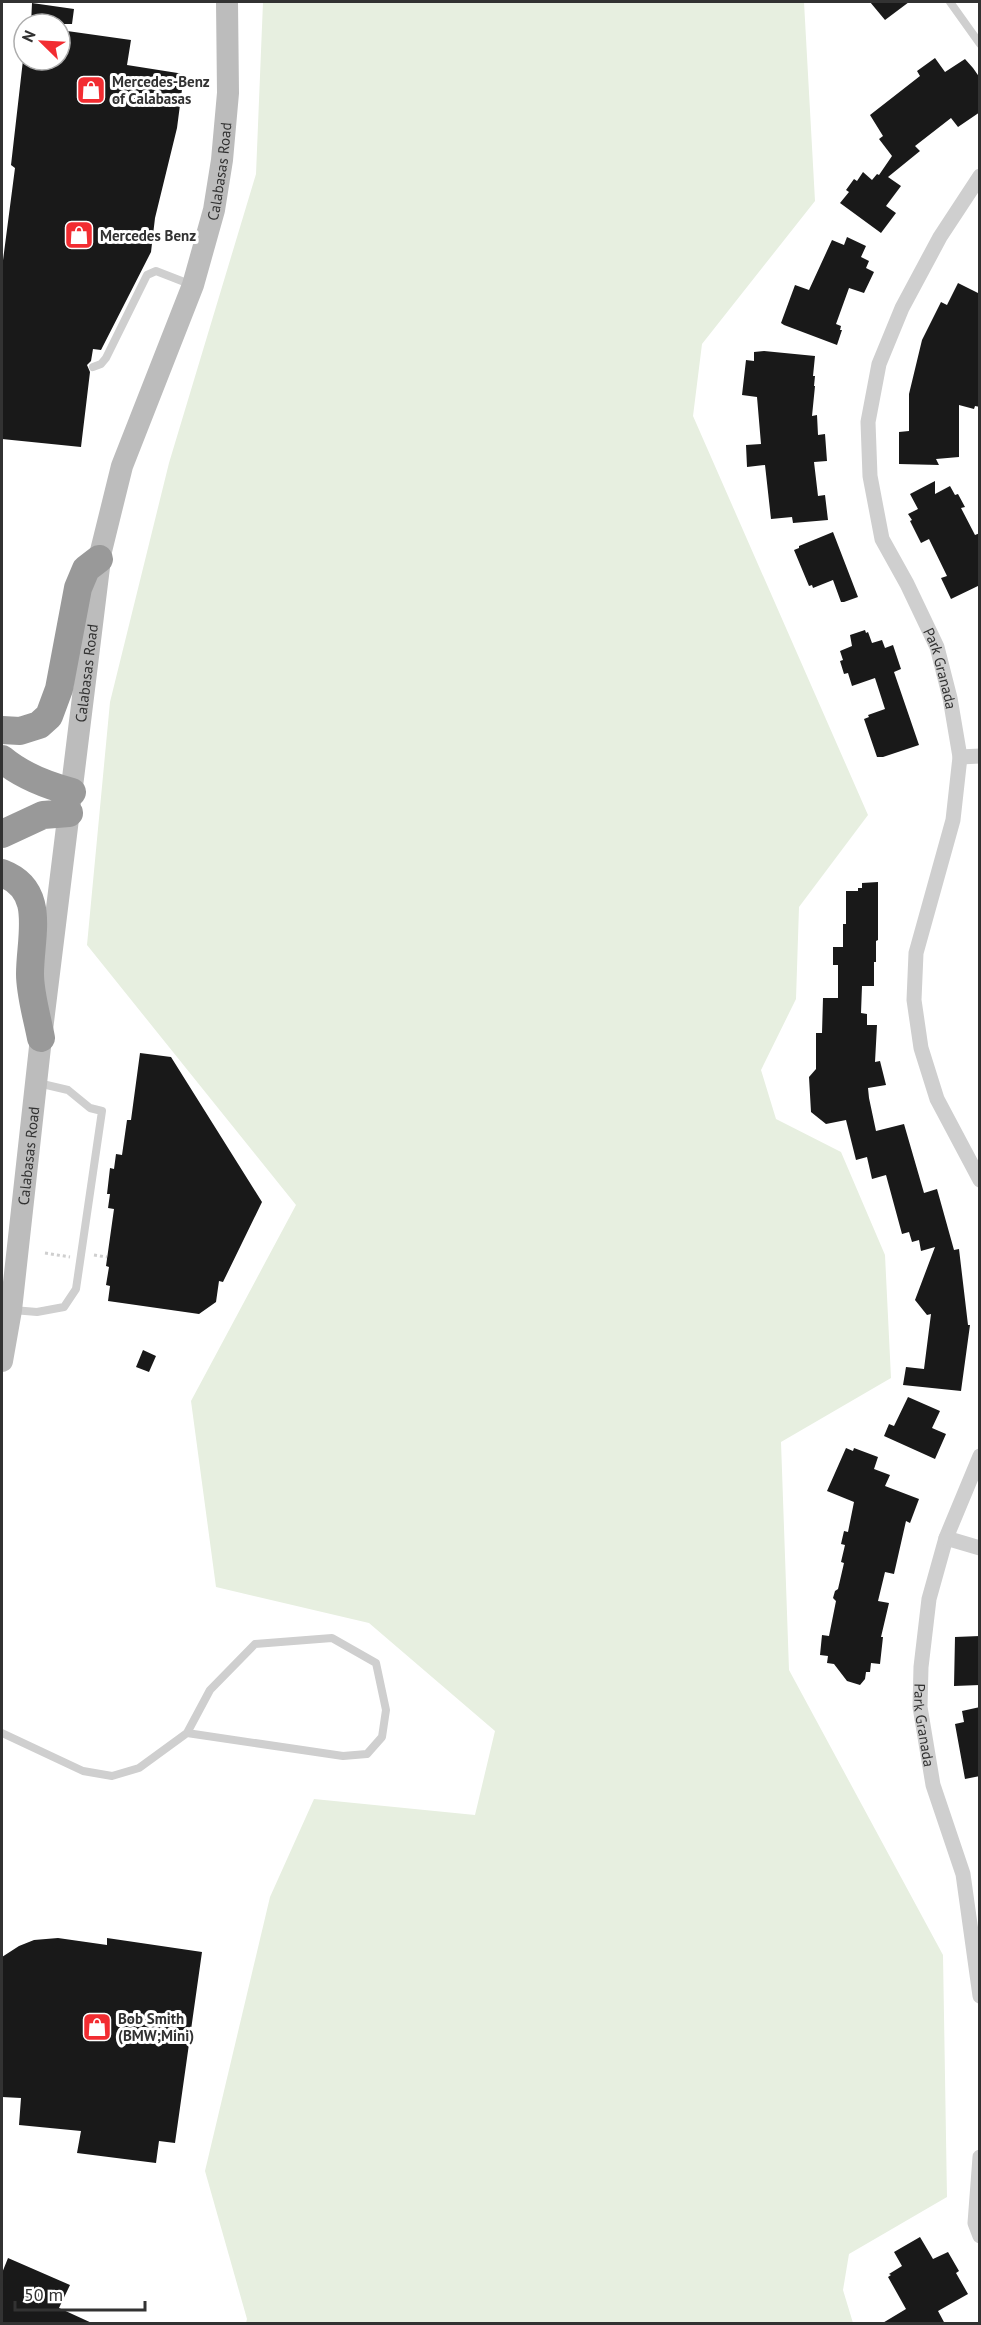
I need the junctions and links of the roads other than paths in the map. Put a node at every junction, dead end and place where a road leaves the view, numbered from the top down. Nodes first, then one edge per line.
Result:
1 (227, 2) edge
2 (950, 2) edge
3 (980, 44) edge
4 (980, 176) edge
5 (193, 285) junction
6 (93, 367) dead end
7 (99, 559) junction
8 (2, 730) edge
9 (980, 756) edge
10 (960, 757) junction
11 (2, 759) edge
12 (71, 803) junction
13 (2, 834) edge
14 (2, 873) edge
15 (41, 1038) junction
16 (36, 1083) junction
17 (980, 1180) edge
18 (11, 1310) junction
19 (2, 1361) edge
20 (980, 1456) edge
21 (946, 1538) junction
22 (980, 1548) edge
23 (2, 1733) edge
24 (187, 1733) junction
25 (980, 1996) edge
26 (980, 2157) edge
27 (980, 2236) edge

1 - 5 main road, Calabasas Road
2 - 3 lane
4 - 10 street, Park Granada
5 - 6 lane
5 - 7 main road, Calabasas Road
7 - 8 highway
7 - 12 main road, Calabasas Road
9 - 10 street
10 - 17 street, Park Granada
11 - 12 highway
12 - 13 highway
12 - 15 main road, Calabasas Road
14 - 15 highway
15 - 16 main road, Calabasas Road
16 - 18 main road, Calabasas Road
16 - 18 lane
18 - 19 main road, Calabasas Road
20 - 21 street, Park Granada
21 - 22 street
21 - 25 street, Park Granada
23 - 24 lane
24 - 24 lane
26 - 27 street

